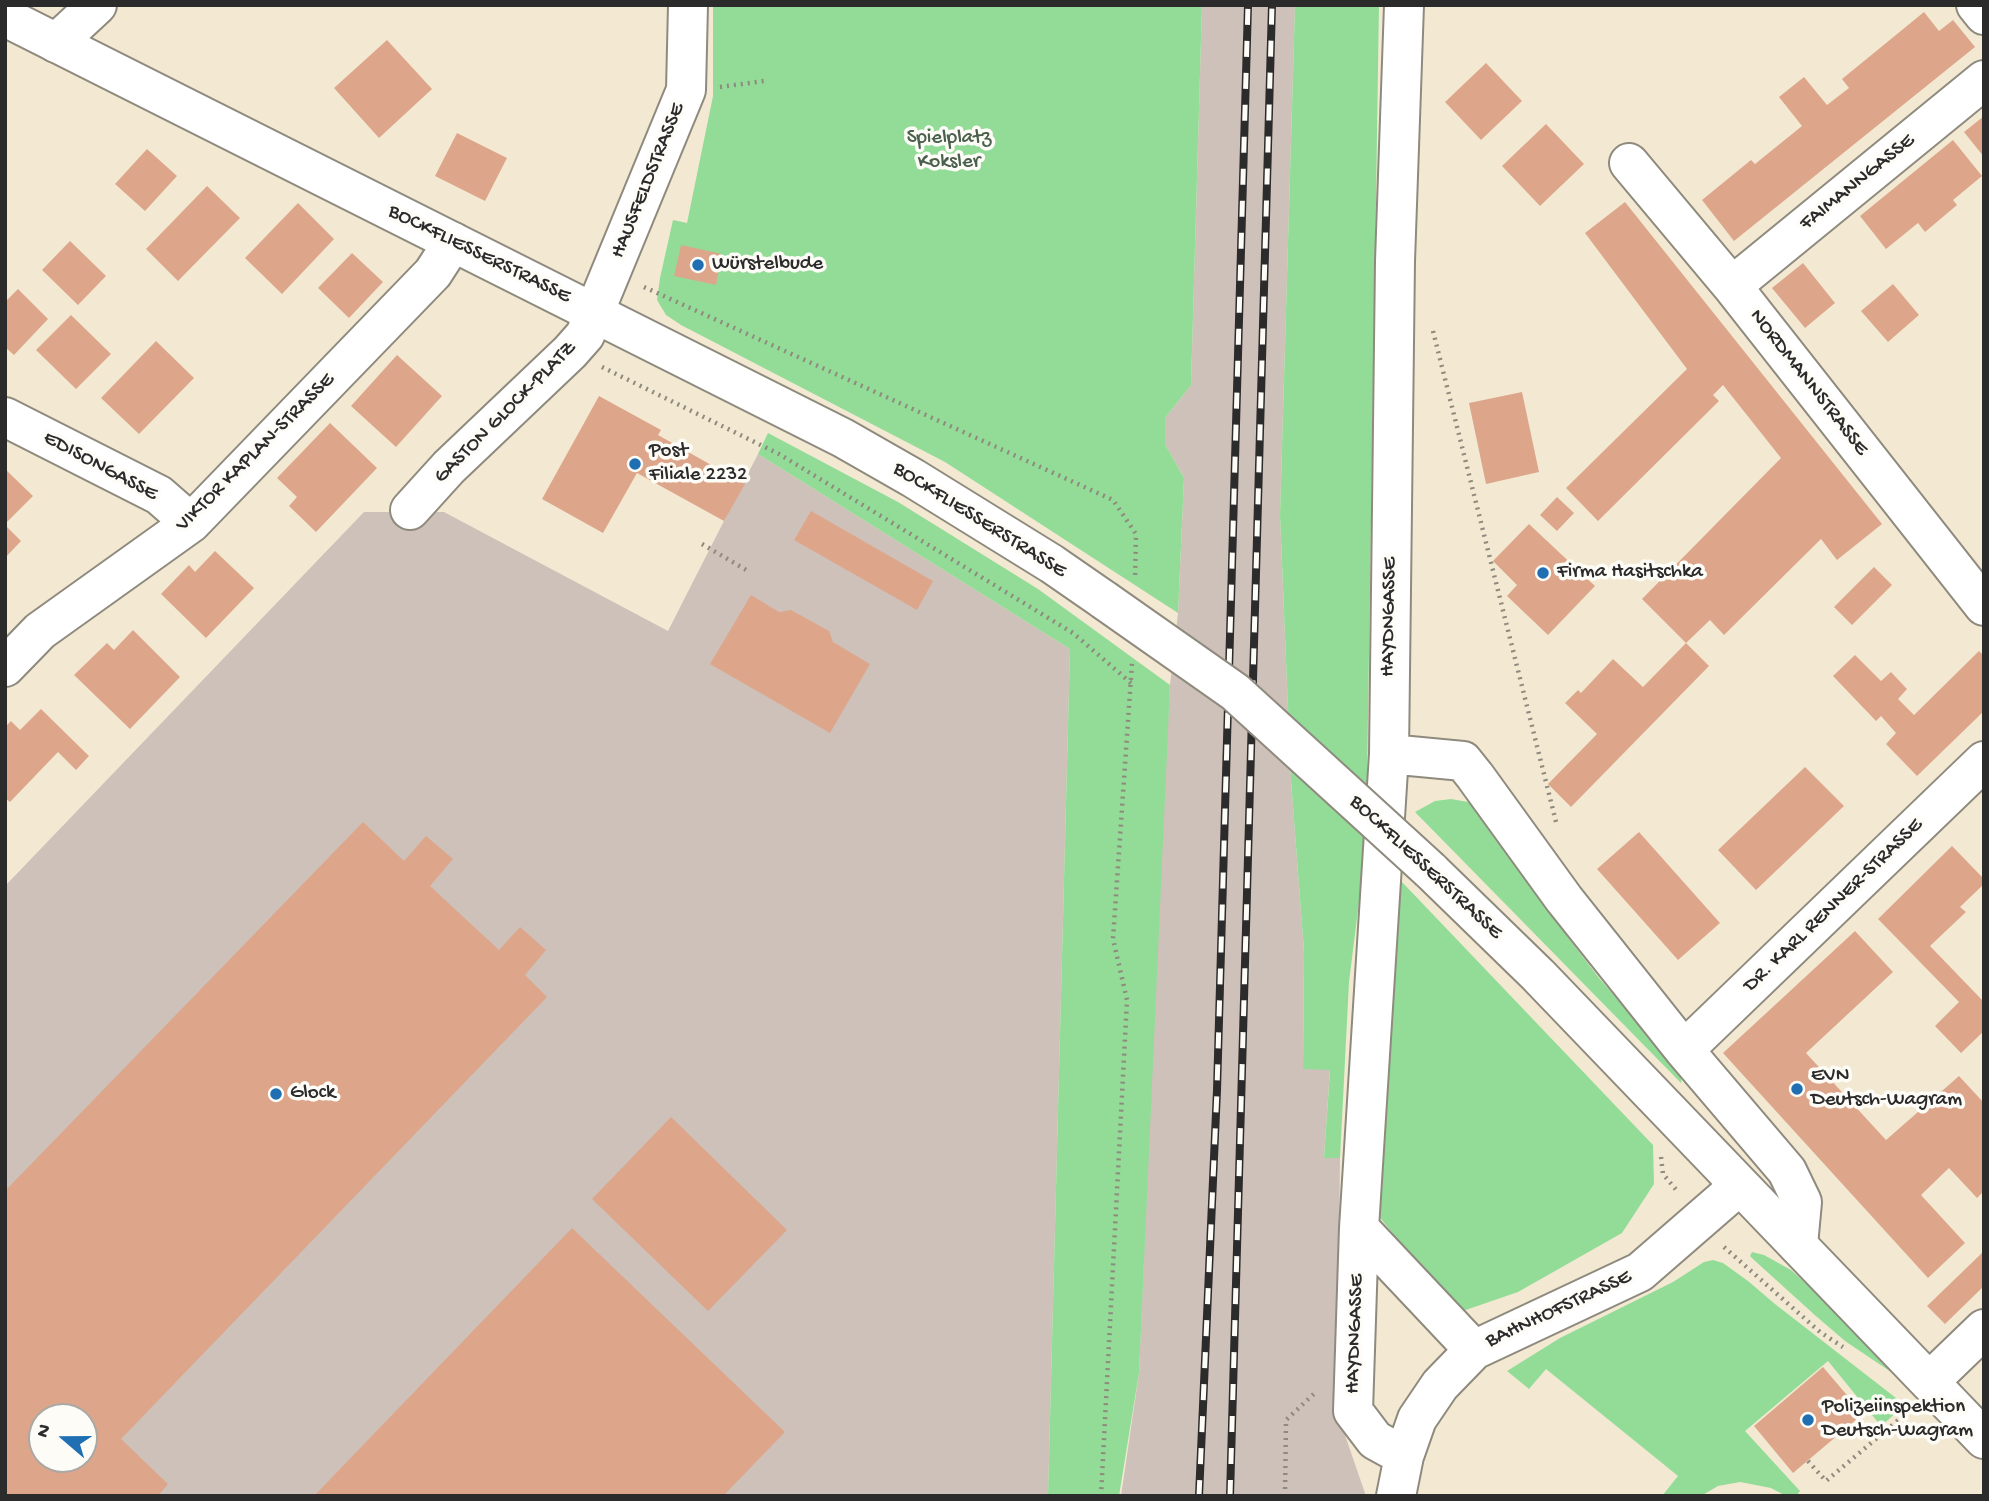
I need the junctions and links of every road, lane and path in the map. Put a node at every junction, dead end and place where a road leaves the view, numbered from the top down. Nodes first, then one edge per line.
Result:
1 (97, 5) edge
2 (688, 5) edge
3 (1404, 5) edge
4 (1976, 5) edge
5 (1984, 15) edge
6 (5, 17) edge
7 (56, 43) junction
8 (1984, 80) edge
9 (764, 81) dead end
10 (733, 85) dead end
11 (1629, 163) dead end
12 (453, 242) junction
13 (611, 272) junction
14 (1731, 286) junction
15 (594, 312) junction
16 (1431, 323) dead end
17 (570, 352) junction
18 (5, 417) edge
19 (410, 510) dead end
20 (191, 523) junction
21 (702, 544) dead end
22 (748, 570) dead end
23 (1119, 594) junction
24 (1984, 606) edge
25 (1132, 656) dead end
26 (5, 667) edge
27 (1131, 684) junction
28 (1389, 754) junction
29 (1984, 761) edge
30 (1557, 829) dead end
31 (1684, 1050) junction
32 (1660, 1149) dead end
33 (1739, 1186) junction
34 (1701, 1220) junction
35 (1359, 1228) junction
36 (1798, 1245) junction
37 (1984, 1329) edge
38 (1843, 1348) dead end
39 (1474, 1350) junction
40 (1933, 1384) junction
41 (1984, 1439) edge
42 (1404, 1456) junction
43 (1808, 1461) dead end
44 (1101, 1496) edge
45 (1396, 1496) edge

1 - 7 street
2 - 13 street, HAUSFELDSTRASSE
3 - 28 street, HAYDNGASSE
4 - 5 street
6 - 7 street, BOCKFLIESSERSTRASSE
7 - 12 street, BOCKFLIESSERSTRASSE
8 - 14 street, FAIMANNGASSE
9 - 10 path
11 - 14 street, NORDMANNSTRASSE
12 - 15 street, BOCKFLIESSERSTRASSE
12 - 20 street, VIKTOR KAPLAN-STRASSE
13 - 15 street, HAUSFELDSTRASSE
13 - 23 path
14 - 24 street, NORDMANNSTRASSE
15 - 17 street, GASTON GLOCK-PLATZ
15 - 23 street, BOCKFLIESSERSTRASSE
16 - 30 path
17 - 19 street, GASTON GLOCK-PLATZ
17 - 27 path
18 - 20 street, EDISONGASSE
20 - 26 street, VIKTOR KAPLAN-STRASSE
21 - 22 path
23 - 33 street, BOCKFLIESSERSTRASSE, bridge
25 - 27 path
27 - 44 path
28 - 31 street
28 - 35 street, HAYDNGASSE
29 - 31 street, DR. KARL RENNER-STRASSE
31 - 36 street
32 - 34 path
33 - 34 street, BAHNHOFSTRASSE
33 - 36 street, BOCKFLIESSERSTRASSE
34 - 38 path
34 - 39 street, BAHNHOFSTRASSE
35 - 39 street, HAYDNGASSE
35 - 42 street, HAYDNGASSE
36 - 40 street, BOCKFLIESSERSTRASSE
37 - 40 street
39 - 42 street, BAHNHOFSTRASSE
40 - 41 street, BOCKFLIESSERSTRASSE
40 - 43 path
42 - 45 street, BAHNHOFSTRASSE

